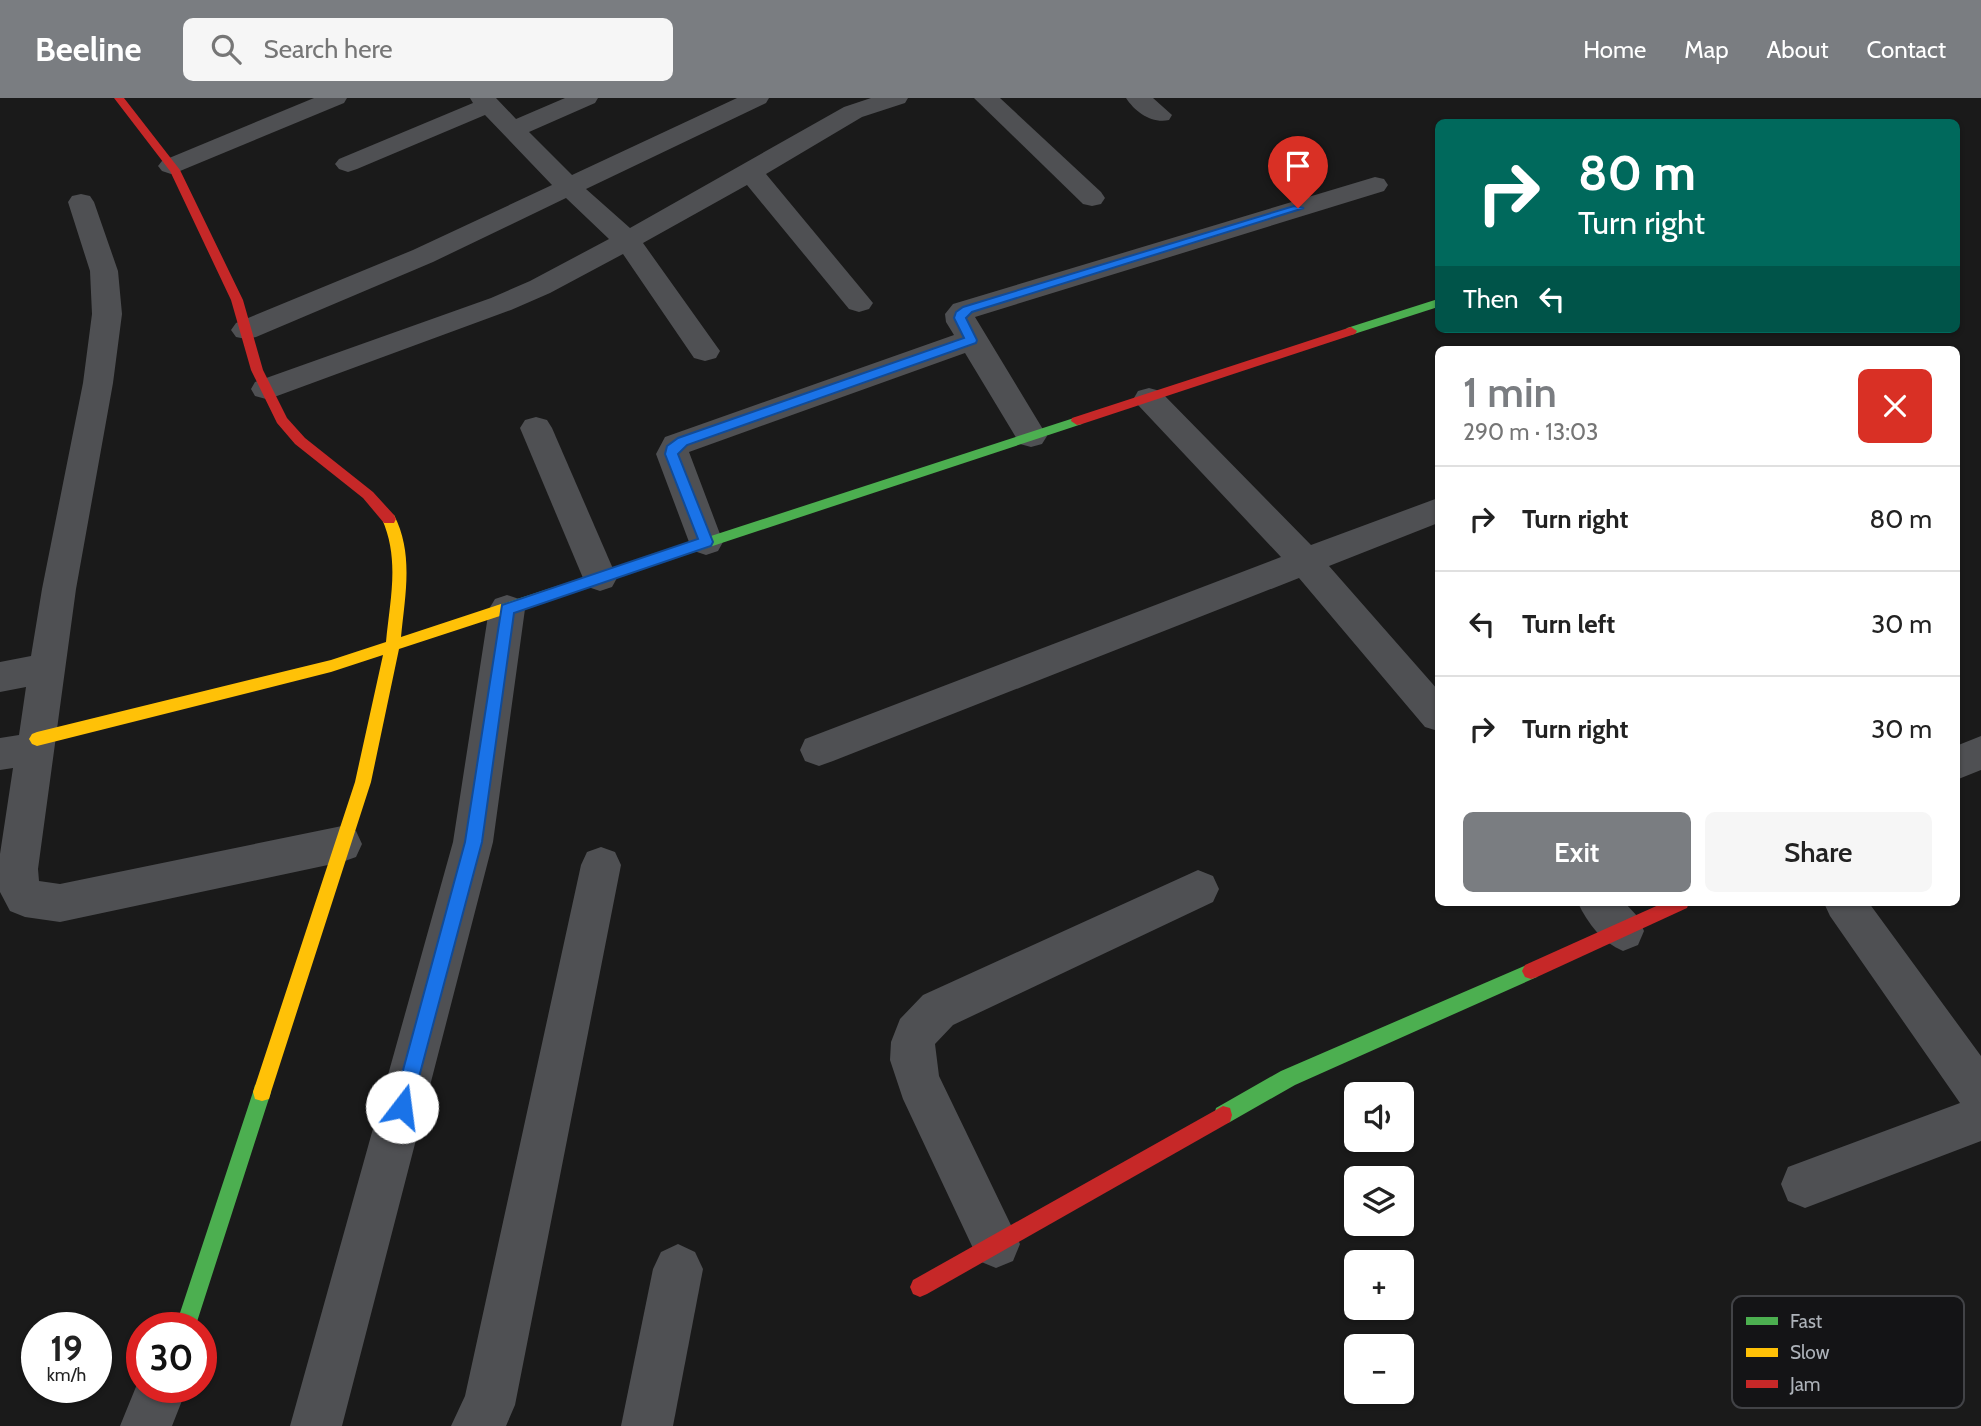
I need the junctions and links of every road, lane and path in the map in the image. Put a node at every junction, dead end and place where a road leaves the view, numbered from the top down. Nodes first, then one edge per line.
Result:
1 (119, 98) edge
2 (335, 98) edge
3 (586, 98) edge
4 (757, 98) edge
5 (896, 98) edge
6 (986, 98) edge
7 (1138, 98) edge
8 (485, 102) edge
9 (1160, 115) dead end
10 (512, 130) junction
11 (348, 164) dead end
12 (172, 166) junction
13 (751, 173) junction
14 (1375, 185) dead end
15 (569, 187) junction
16 (1092, 198) dead end
17 (81, 202) dead end
18 (627, 240) junction
19 (859, 303) dead end
20 (1435, 304) edge
21 (246, 330) junction
22 (971, 340) junction
23 (705, 351) dead end
24 (266, 389) junction
25 (1149, 398) junction
26 (536, 428) dead end
27 (1031, 436) junction
28 (1435, 511) edge
29 (706, 542) junction
30 (1306, 562) junction
31 (600, 578) junction
32 (507, 609) junction
33 (393, 644) junction
34 (47, 668) junction
35 (0, 677) edge
36 (1435, 712) edge
37 (24, 747) edge
38 (819, 750) dead end
39 (1981, 752) edge
40 (1960, 762) edge
41 (342, 844) junction
42 (601, 864) dead end
43 (1198, 889) dead end
44 (1666, 906) edge
45 (1847, 906) edge
46 (1611, 917) edge
47 (1981, 1094) edge
48 (1981, 1118) edge
49 (1805, 1184) dead end
50 (996, 1244) junction
51 (678, 1269) dead end
52 (920, 1287) dead end
53 (189, 1312) edge
54 (155, 1403) edge
55 (146, 1426) edge
56 (316, 1426) edge
57 (477, 1426) edge
58 (647, 1426) edge

1 - 12 street
2 - 12 street
3 - 10 street
4 - 15 street
5 - 13 street
6 - 16 street
7 - 9 street
8 - 10 street
8 - 11 street
10 - 15 street
12 - 21 street
13 - 18 street
13 - 19 street
14 - 22 street
15 - 18 street
15 - 21 street
17 - 34 street
18 - 23 street
18 - 24 street
20 - 25 street
21 - 24 street
22 - 27 street
22 - 29 street
24 - 33 street
25 - 27 street
25 - 30 street
26 - 31 street
27 - 29 street
28 - 30 street
29 - 31 street
30 - 36 street
30 - 38 street
31 - 32 street
32 - 33 street
32 - 56 street
33 - 37 street
33 - 41 street
34 - 35 street
34 - 37 street
37 - 41 street
39 - 40 street
41 - 53 street
42 - 57 street
43 - 50 street
44 - 46 street
45 - 47 street
46 - 50 street
48 - 49 street
50 - 52 street
51 - 58 street
54 - 55 street

